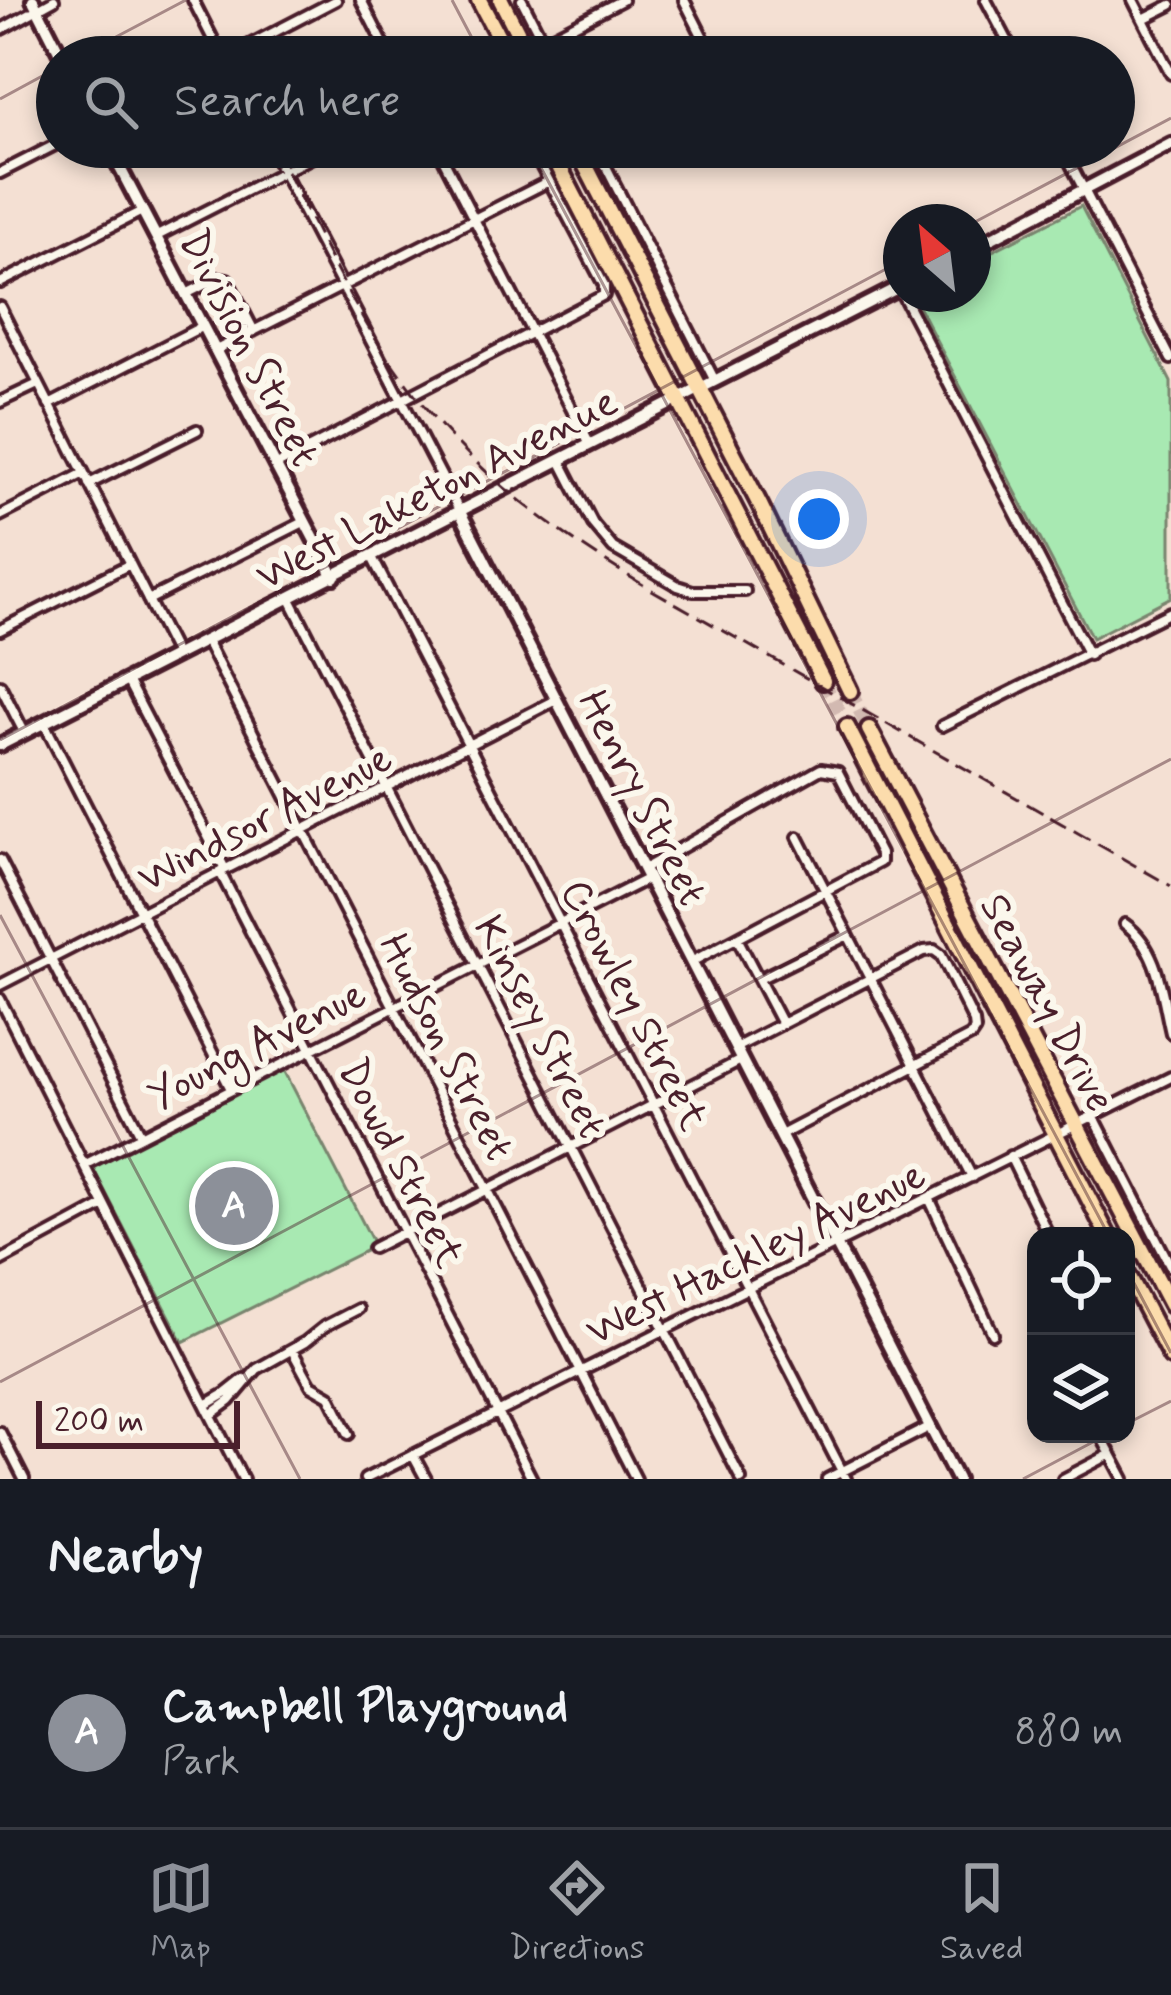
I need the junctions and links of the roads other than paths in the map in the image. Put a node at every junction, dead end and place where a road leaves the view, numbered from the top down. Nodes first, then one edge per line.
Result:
1 (54, 0) edge
2 (193, 0) edge
3 (336, 0) edge
4 (361, 0) edge
5 (476, 0) edge
6 (501, 0) edge
7 (522, 0) edge
8 (622, 0) edge
9 (683, 0) edge
10 (986, 0) edge
11 (1133, 0) edge
12 (35, 4) edge
13 (1171, 4) edge
14 (1143, 19) junction
15 (0, 30) edge
16 (51, 36) edge
17 (213, 36) edge
18 (265, 36) edge
19 (379, 36) edge
20 (495, 36) edge
21 (519, 36) edge
22 (540, 36) edge
23 (553, 36) edge
24 (702, 36) edge
25 (1005, 36) edge
26 (1171, 74) edge
27 (1171, 144) edge
28 (36, 155) edge
29 (1135, 162) edge
30 (121, 168) edge
31 (281, 168) edge
32 (291, 168) edge
33 (448, 168) edge
34 (542, 168) edge
35 (560, 168) edge
36 (587, 168) edge
37 (607, 168) edge
38 (1073, 168) edge
39 (1124, 168) edge
40 (283, 172) junction
41 (0, 173) edge
42 (549, 181) junction
43 (1084, 188) junction
44 (143, 210) junction
45 (474, 220) junction
46 (159, 235) junction
47 (991, 238) edge
48 (602, 252) junction
49 (0, 283) edge
50 (343, 286) junction
51 (186, 294) junction
52 (883, 299) edge
53 (0, 307) edge
54 (912, 312) edge
55 (203, 326) junction
56 (254, 331) junction
57 (533, 333) junction
58 (216, 350) junction
59 (1171, 358) edge
60 (692, 375) junction
61 (715, 382) junction
62 (38, 383) junction
63 (699, 391) junction
64 (402, 400) junction
65 (677, 400) junction
66 (0, 403) edge
67 (49, 405) junction
68 (686, 416) junction
69 (197, 430) dead end
70 (590, 445) junction
71 (560, 460) junction
72 (274, 466) junction
73 (84, 473) junction
74 (92, 482) junction
75 (760, 507) junction
76 (460, 512) junction
77 (0, 516) edge
78 (304, 522) junction
79 (372, 556) junction
80 (130, 564) junction
81 (334, 577) junction
82 (745, 591) dead end
83 (290, 599) junction
84 (148, 600) junction
85 (1171, 612) edge
86 (0, 630) edge
87 (206, 640) junction
88 (1089, 655) junction
89 (176, 656) junction
90 (128, 680) junction
91 (823, 681) tunnel mouth
92 (0, 685) edge
93 (850, 691) tunnel mouth
94 (556, 700) junction
95 (44, 723) junction
96 (847, 727) tunnel mouth
97 (942, 727) dead end
98 (869, 728) tunnel mouth
99 (24, 732) junction
100 (469, 744) junction
101 (0, 745) edge
102 (386, 787) junction
103 (303, 829) junction
104 (797, 837) dead end
105 (0, 860) edge
106 (223, 870) junction
107 (646, 874) junction
108 (826, 892) junction
109 (141, 913) junction
110 (561, 922) junction
111 (1125, 924) dead end
112 (848, 935) junction
113 (737, 938) junction
114 (51, 959) junction
115 (692, 962) junction
116 (477, 964) junction
117 (870, 978) junction
118 (759, 980) junction
119 (0, 985) edge
120 (0, 999) edge
121 (989, 1005) junction
122 (394, 1006) junction
123 (782, 1024) junction
124 (1171, 1034) edge
125 (312, 1048) junction
126 (735, 1048) junction
127 (741, 1060) junction
128 (915, 1066) junction
129 (1171, 1077) edge
130 (231, 1089) junction
131 (654, 1105) junction
132 (1093, 1115) junction
133 (1072, 1117) junction
134 (1054, 1134) junction
135 (141, 1135) junction
136 (779, 1135) junction
137 (570, 1148) junction
138 (1010, 1156) junction
139 (84, 1166) junction
140 (973, 1178) junction
141 (487, 1189) junction
142 (929, 1198) junction
143 (104, 1205) junction
144 (1045, 1227) edge
145 (1107, 1227) edge
146 (1123, 1227) edge
147 (405, 1231) junction
148 (835, 1244) junction
149 (373, 1247) dead end
150 (1135, 1251) edge
151 (0, 1261) edge
152 (1171, 1267) edge
153 (1135, 1287) edge
154 (748, 1288) junction
155 (1171, 1305) edge
156 (358, 1310) dead end
157 (663, 1329) junction
158 (993, 1334) dead end
159 (292, 1350) junction
160 (1171, 1357) edge
161 (581, 1371) junction
162 (250, 1375) junction
163 (206, 1405) junction
164 (498, 1413) junction
165 (211, 1415) junction
166 (929, 1427) junction
167 (0, 1432) edge
168 (349, 1434) dead end
169 (1105, 1443) edge
170 (1111, 1454) junction
171 (413, 1455) junction
172 (844, 1475) edge
173 (24, 1479) edge
174 (243, 1479) edge
175 (365, 1479) edge
176 (426, 1479) edge
177 (532, 1479) edge
178 (636, 1479) edge
179 (741, 1479) edge
180 (827, 1479) edge
181 (957, 1479) edge
182 (1063, 1479) edge
183 (1124, 1479) edge

1 - 12 street
2 - 17 street
3 - 18 street
4 - 19 street
5 - 20 highway
6 - 21 highway
7 - 22 street
8 - 23 street
9 - 24 street
10 - 25 street
11 - 14 street
12 - 15 street
12 - 16 main road
13 - 14 street
14 - 26 street
27 - 29 main road
28 - 41 street
30 - 44 main road, Division Street
31 - 40 street, Henry Street
32 - 40 street
33 - 45 street
34 - 42 street
35 - 48 highway
36 - 60 highway
37 - 61 street
38 - 43 street
39 - 43 main road
40 - 46 street
40 - 50 street, Henry Street
42 - 45 street
42 - 57 street
43 - 47 main road
43 - 59 street
44 - 46 main road, Division Street
44 - 49 street
45 - 50 street
45 - 57 street
46 - 51 main road, Division Street
48 - 60 highway
48 - 65 highway
50 - 56 street
50 - 64 street, Henry Street
51 - 55 main road, Division Street
51 - 56 street
52 - 61 main road, West Laketon Avenue
53 - 62 street
54 - 88 street
55 - 58 main road, Division Street
55 - 67 street
56 - 58 street
57 - 64 street
57 - 70 street
58 - 72 main road, Division Street
60 - 63 highway
61 - 63 main road, West Laketon Avenue
62 - 66 street
62 - 67 street
63 - 65 main road, West Laketon Avenue
63 - 75 highway
64 - 72 street
64 - 76 street, Henry Street
65 - 68 highway
65 - 70 main road, West Laketon Avenue
67 - 73 street
68 - 75 highway
68 - 91 highway
69 - 74 street
70 - 71 main road, West Laketon Avenue
71 - 76 main road, West Laketon Avenue
71 - 82 street
72 - 78 main road, Division Street
73 - 74 street
73 - 77 street
74 - 80 street
75 - 93 highway
76 - 79 main road, West Laketon Avenue
76 - 94 main road, Henry Street
78 - 81 main road, Division Street
78 - 84 street
79 - 81 main road, West Laketon Avenue
79 - 100 street, Crowley Street
80 - 84 street
80 - 86 street
81 - 83 main road, West Laketon Avenue
83 - 87 main road, West Laketon Avenue
83 - 102 street, Kinsey Street
84 - 89 street
85 - 88 street
87 - 89 main road, West Laketon Avenue
87 - 103 street, Hudson Street
88 - 97 street
89 - 90 main road, West Laketon Avenue
90 - 95 main road, West Laketon Avenue
90 - 106 street, Dowd Street
92 - 99 street
94 - 100 street, Windsor Avenue
94 - 107 main road, Henry Street
95 - 99 main road, West Laketon Avenue
95 - 109 street
96 - 121 highway, Seaway Drive
98 - 133 highway, Seaway Drive
99 - 101 main road, West Laketon Avenue
100 - 102 street, Windsor Avenue
100 - 110 street, Crowley Street
102 - 103 street, Windsor Avenue
102 - 116 street, Kinsey Street
103 - 106 street, Windsor Avenue
103 - 122 street, Hudson Street
104 - 108 street
105 - 114 street
106 - 109 street, Windsor Avenue
106 - 125 street, Dowd Street
107 - 108 street, Young Avenue
107 - 110 street, Young Avenue
107 - 115 main road, Henry Street
108 - 112 street
108 - 113 street
109 - 114 street, Windsor Avenue
109 - 130 street
110 - 116 street, Young Avenue
110 - 131 street, Crowley Street
111 - 124 street
112 - 117 street
112 - 118 street
113 - 115 street
113 - 118 street
114 - 119 street, Windsor Avenue
114 - 135 street
115 - 126 main road, Henry Street
116 - 122 street, Young Avenue
116 - 137 street, Kinsey Street
117 - 123 street
117 - 128 street
117 - 128 street
118 - 123 street
120 - 139 street
121 - 133 highway
121 - 134 highway, Seaway Drive
122 - 125 street, Young Avenue
122 - 141 street, Hudson Street
123 - 126 street
125 - 130 street, Young Avenue
125 - 147 street, Dowd Street
126 - 127 main road, Henry Street
127 - 131 street
127 - 136 main road, Henry Street
128 - 136 street
128 - 140 street
129 - 132 street, West Hackley Avenue
130 - 135 street, Young Avenue
131 - 137 street
131 - 154 street, Crowley Street
132 - 133 street, West Hackley Avenue
132 - 152 street
133 - 134 street, West Hackley Avenue
133 - 146 highway, Seaway Drive
134 - 138 street, West Hackley Avenue
134 - 145 highway, Seaway Drive
135 - 139 street, Young Avenue
136 - 148 main road, Henry Street
137 - 141 street
137 - 157 street, Kinsey Street
138 - 140 street, West Hackley Avenue
138 - 144 street
139 - 143 street
140 - 142 street, West Hackley Avenue
141 - 147 street
141 - 161 street, Hudson Street
142 - 148 street, West Hackley Avenue
142 - 158 street
143 - 151 street
143 - 163 street
147 - 149 street
147 - 164 street, Dowd Street
148 - 154 street, West Hackley Avenue
148 - 166 main road, Henry Street
150 - 155 highway, Seaway Drive
153 - 160 highway
154 - 157 street, West Hackley Avenue
154 - 172 street, Crowley Street
156 - 159 street
157 - 161 street, West Hackley Avenue
157 - 179 street, Kinsey Street
159 - 162 street
159 - 168 street
161 - 164 street, West Hackley Avenue
161 - 178 street, Hudson Street
162 - 163 street
162 - 165 street
163 - 165 street
164 - 171 street, West Hackley Avenue
164 - 177 street, Dowd Street
165 - 174 street
166 - 172 street
166 - 181 main road, Henry Street
167 - 173 street
169 - 170 street
170 - 182 street
170 - 183 street
171 - 175 street, West Hackley Avenue
171 - 176 street
172 - 180 street

